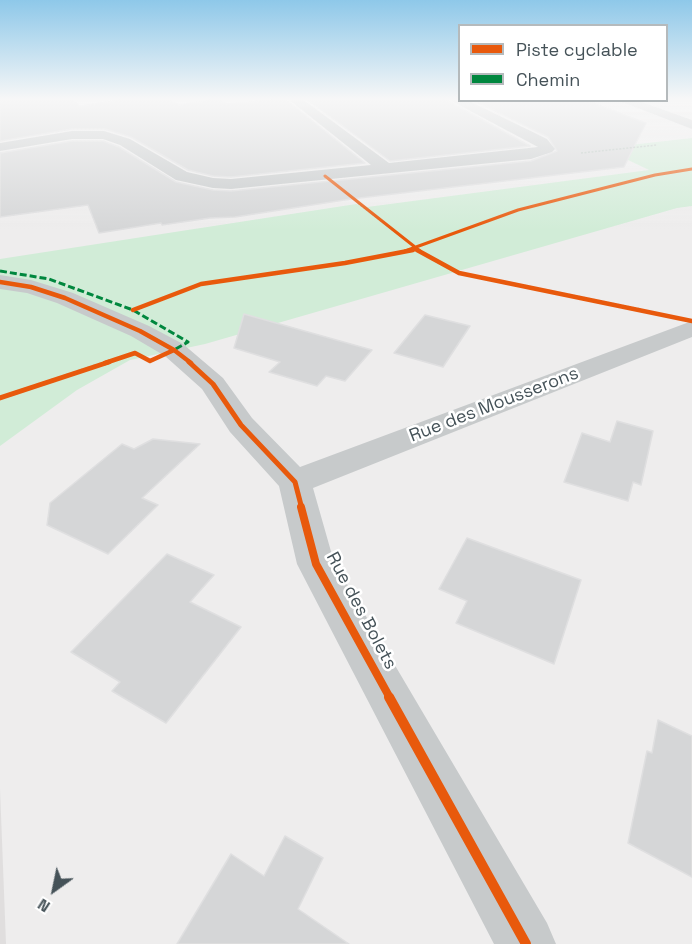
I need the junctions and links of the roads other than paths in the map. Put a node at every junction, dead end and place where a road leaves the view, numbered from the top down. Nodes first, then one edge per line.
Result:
1 (28, 142) edge
2 (124, 142) edge
3 (351, 142) edge
4 (543, 142) edge
5 (0, 147) edge
6 (385, 168) junction
7 (0, 282) edge
8 (692, 328) edge
9 (295, 482) junction
10 (526, 944) edge

1 - 5 street
2 - 6 street
3 - 6 street
4 - 6 street
7 - 9 street, Rue des Bolets
8 - 9 street, Rue des Mousserons
9 - 10 street, Rue des Bolets

